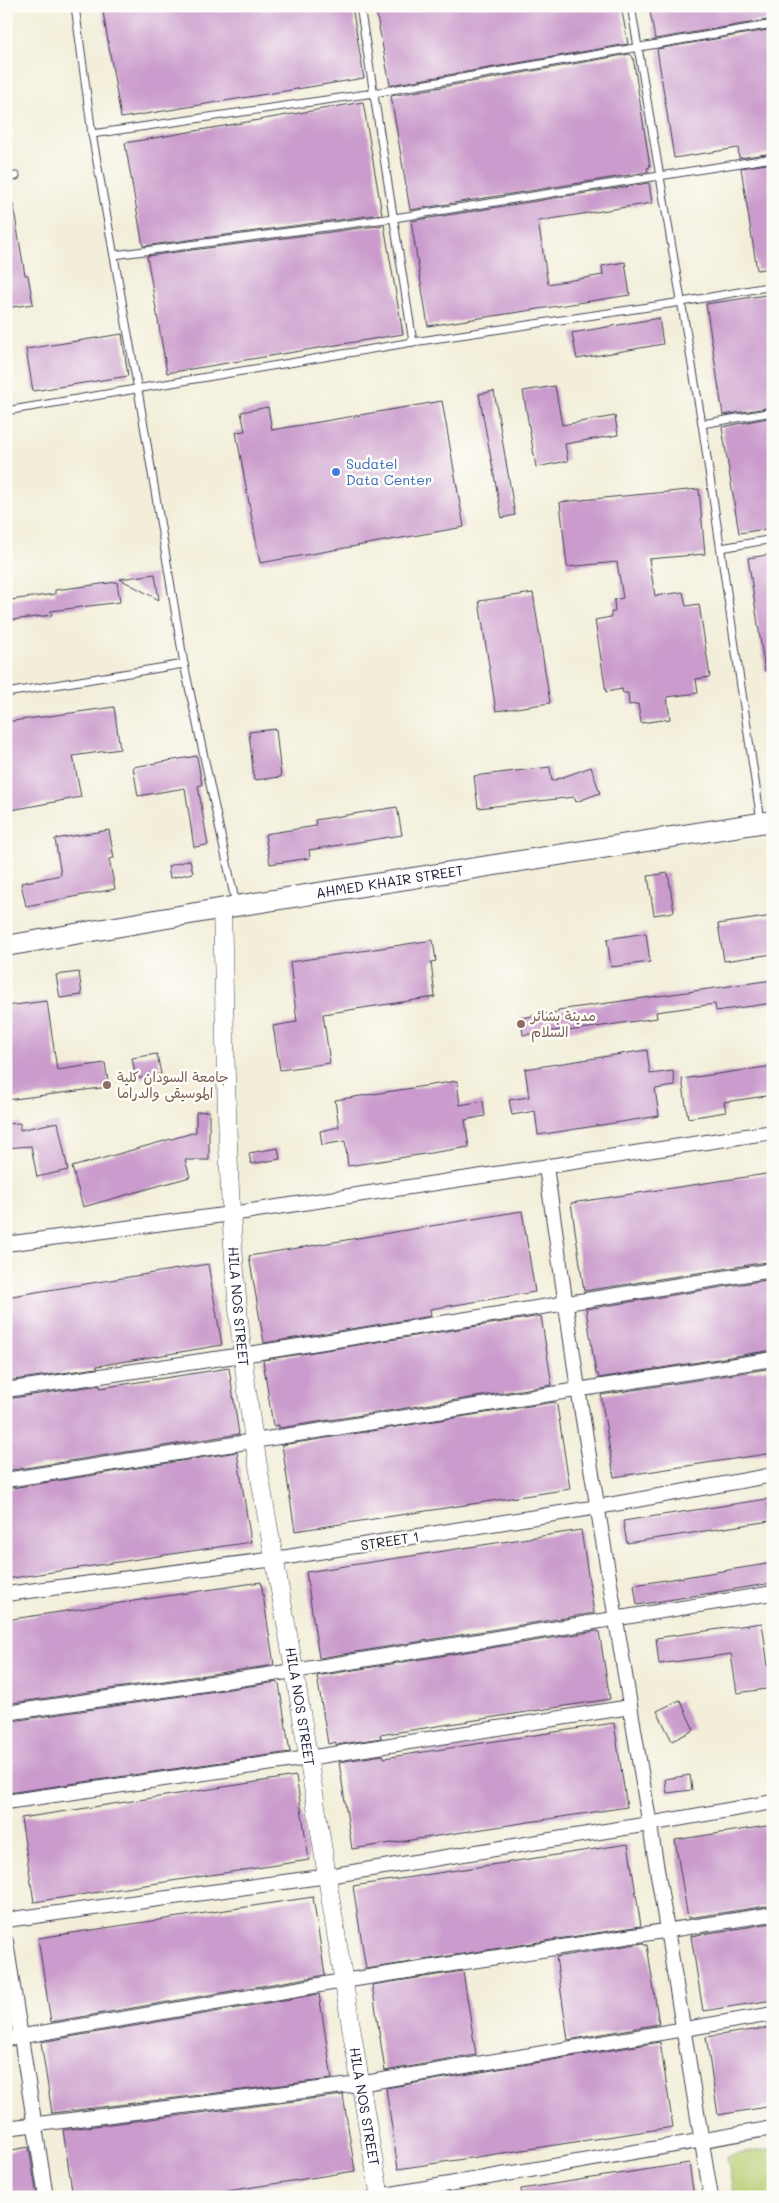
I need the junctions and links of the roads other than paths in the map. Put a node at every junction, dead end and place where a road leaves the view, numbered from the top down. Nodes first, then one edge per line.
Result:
1 (75, 6) edge
2 (360, 6) edge
3 (632, 6) edge
4 (773, 24) edge
5 (638, 48) junction
6 (374, 93) junction
7 (92, 134) junction
8 (773, 158) edge
9 (16, 176) dead end
10 (661, 177) junction
11 (6, 178) edge
12 (394, 218) junction
13 (114, 255) junction
14 (773, 286) edge
15 (682, 302) junction
16 (413, 342) junction
17 (138, 390) junction
18 (6, 411) edge
19 (773, 412) edge
20 (702, 424) junction
21 (773, 539) edge
22 (721, 548) junction
23 (184, 664) junction
24 (6, 693) edge
25 (767, 822) edge
26 (229, 907) junction
27 (6, 946) edge
28 (773, 1132) edge
29 (546, 1167) junction
30 (231, 1214) junction
31 (6, 1244) edge
32 (773, 1270) edge
33 (564, 1303) junction
34 (242, 1355) junction
35 (773, 1359) edge
36 (578, 1389) junction
37 (6, 1390) edge
38 (253, 1442) junction
39 (773, 1474) edge
40 (6, 1480) edge
41 (598, 1507) junction
42 (274, 1559) junction
43 (773, 1593) edge
44 (6, 1594) edge
45 (615, 1620) junction
46 (294, 1671) junction
47 (630, 1707) junction
48 (6, 1713) edge
49 (308, 1758) junction
50 (6, 1802) edge
51 (773, 1802) edge
52 (649, 1824) junction
53 (328, 1876) junction
54 (773, 1914) edge
55 (6, 1920) edge
56 (667, 1931) junction
57 (6, 1942) edge
58 (343, 1982) junction
59 (773, 2014) edge
60 (683, 2029) junction
61 (21, 2037) junction
62 (6, 2039) edge
63 (359, 2084) junction
64 (34, 2123) junction
65 (6, 2128) edge
66 (773, 2128) edge
67 (701, 2139) junction
68 (378, 2196) edge
69 (46, 2197) edge
70 (711, 2197) edge

1 - 7 lane
2 - 6 lane
3 - 5 lane
4 - 5 lane
5 - 6 lane
5 - 10 lane
6 - 7 lane
6 - 12 lane
7 - 13 lane
8 - 10 lane
9 - 11 lane
10 - 12 lane
10 - 15 lane
12 - 13 lane
12 - 16 lane
13 - 17 lane
14 - 15 lane
15 - 16 lane
15 - 20 lane
16 - 17 lane
17 - 18 lane
17 - 23 lane
19 - 20 lane
20 - 22 lane
21 - 22 lane
22 - 25 lane
23 - 24 lane
23 - 26 lane
25 - 26 main road, AHMED KHAIR STREET
26 - 27 main road, AHMED KHAIR STREET
26 - 30 street, HILA NOS STREET
28 - 29 street
29 - 30 street
29 - 33 street
30 - 31 street
30 - 34 street, HILA NOS STREET
32 - 33 street
33 - 34 street
33 - 36 street
34 - 37 street
34 - 38 street, HILA NOS STREET
35 - 36 street
36 - 38 street
36 - 41 street
38 - 40 street
38 - 42 street, HILA NOS STREET
39 - 41 street, STREET 1
41 - 42 street, STREET 1
41 - 45 street
42 - 44 street, STREET 1
42 - 46 street, HILA NOS STREET
43 - 45 street
45 - 46 street
45 - 47 street
46 - 48 street
46 - 49 street, HILA NOS STREET
47 - 49 street
47 - 52 street
49 - 50 street
49 - 53 street, HILA NOS STREET
51 - 52 street
52 - 53 street
52 - 56 street
53 - 55 street
53 - 58 street, HILA NOS STREET
54 - 56 street
56 - 58 street
56 - 60 street
57 - 61 street
58 - 61 street
58 - 63 street, HILA NOS STREET
59 - 60 street
60 - 63 street
60 - 67 street
61 - 62 street
61 - 64 street
63 - 64 street
63 - 68 street, HILA NOS STREET
64 - 65 street
64 - 69 street
66 - 67 street
67 - 68 street
67 - 70 street

